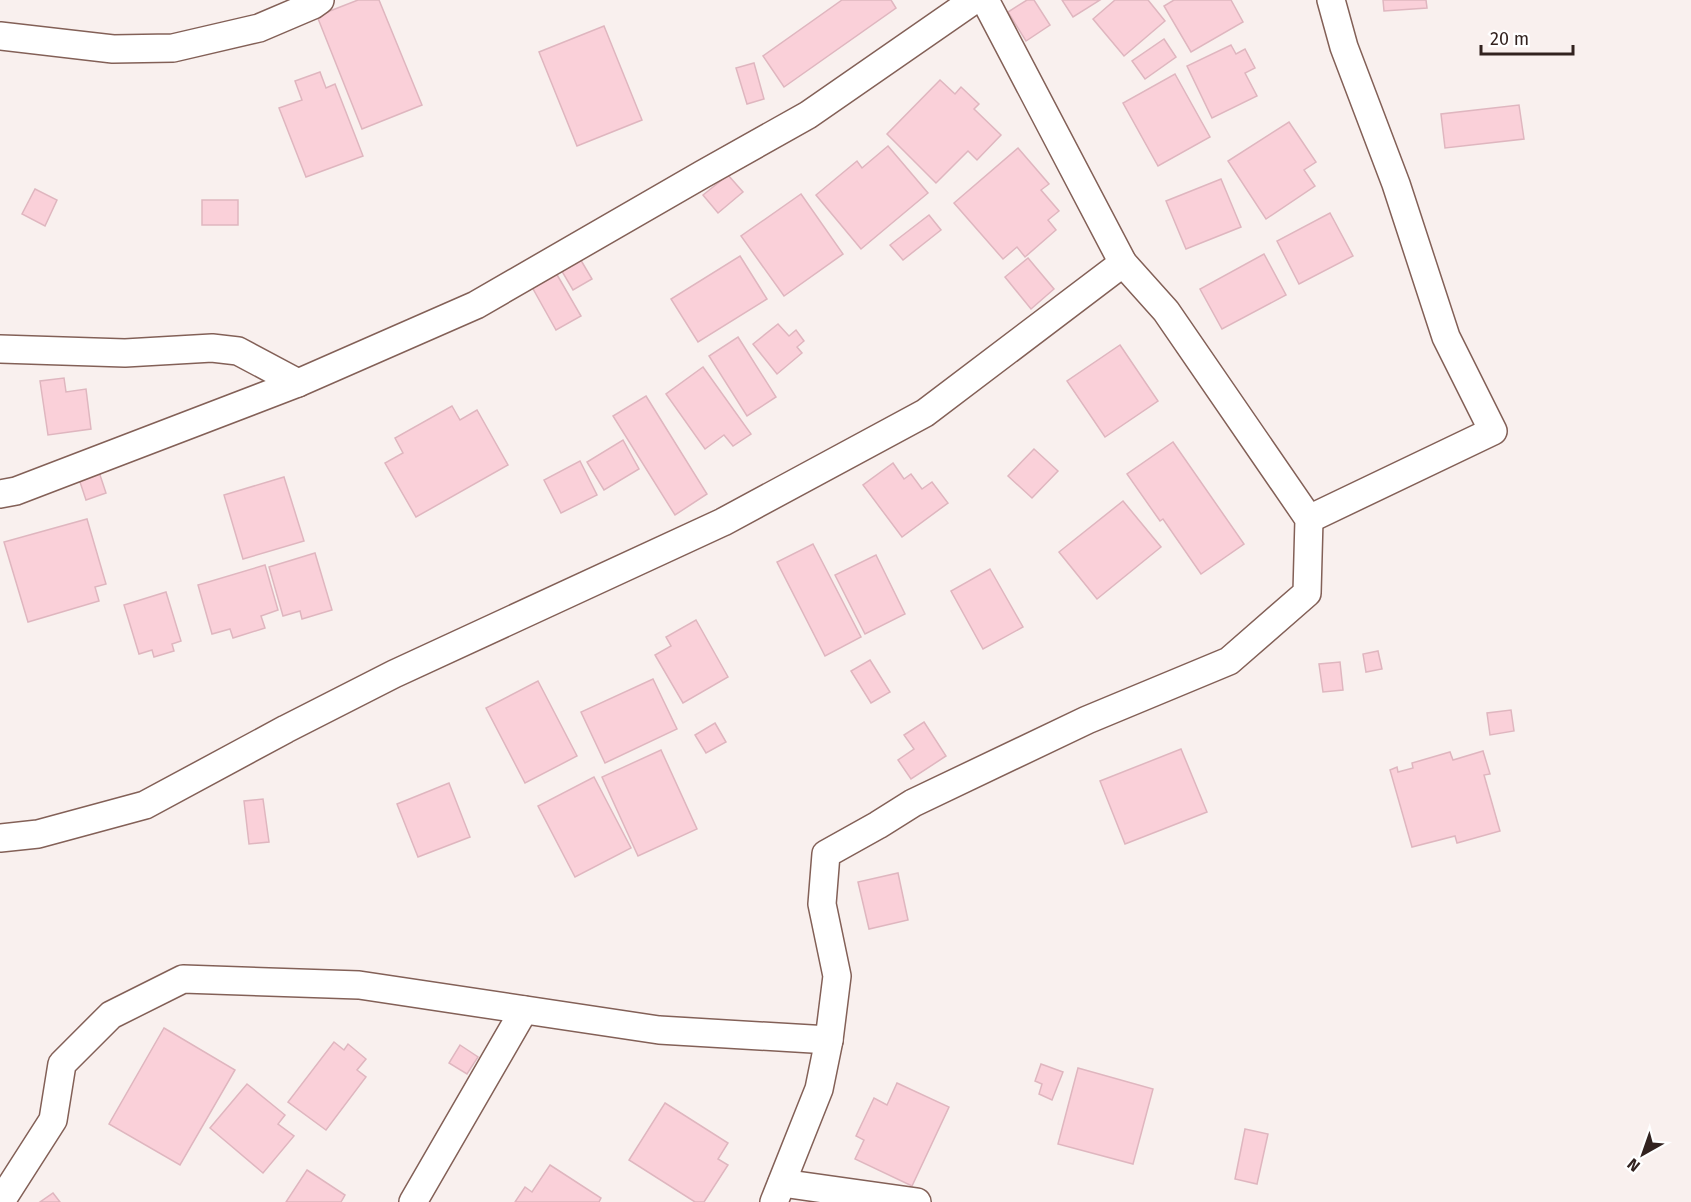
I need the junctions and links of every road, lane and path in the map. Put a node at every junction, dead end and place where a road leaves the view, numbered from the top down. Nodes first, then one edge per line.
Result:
1 (320, 0) edge
2 (974, 0) edge
3 (985, 0) edge
4 (1330, 0) edge
5 (0, 36) edge
6 (1123, 263) junction
7 (0, 349) edge
8 (298, 383) junction
9 (0, 494) edge
10 (1309, 519) junction
11 (0, 838) edge
12 (524, 1010) junction
13 (829, 1040) junction
14 (778, 1193) edge
15 (5, 1195) dead end
16 (413, 1202) edge
17 (917, 1202) edge

1 - 5 street
2 - 8 street
3 - 6 street
4 - 10 street
6 - 10 street
6 - 11 street
7 - 8 street
8 - 9 street
10 - 13 street
12 - 13 street
12 - 15 street
12 - 16 street
13 - 14 street
14 - 17 street

